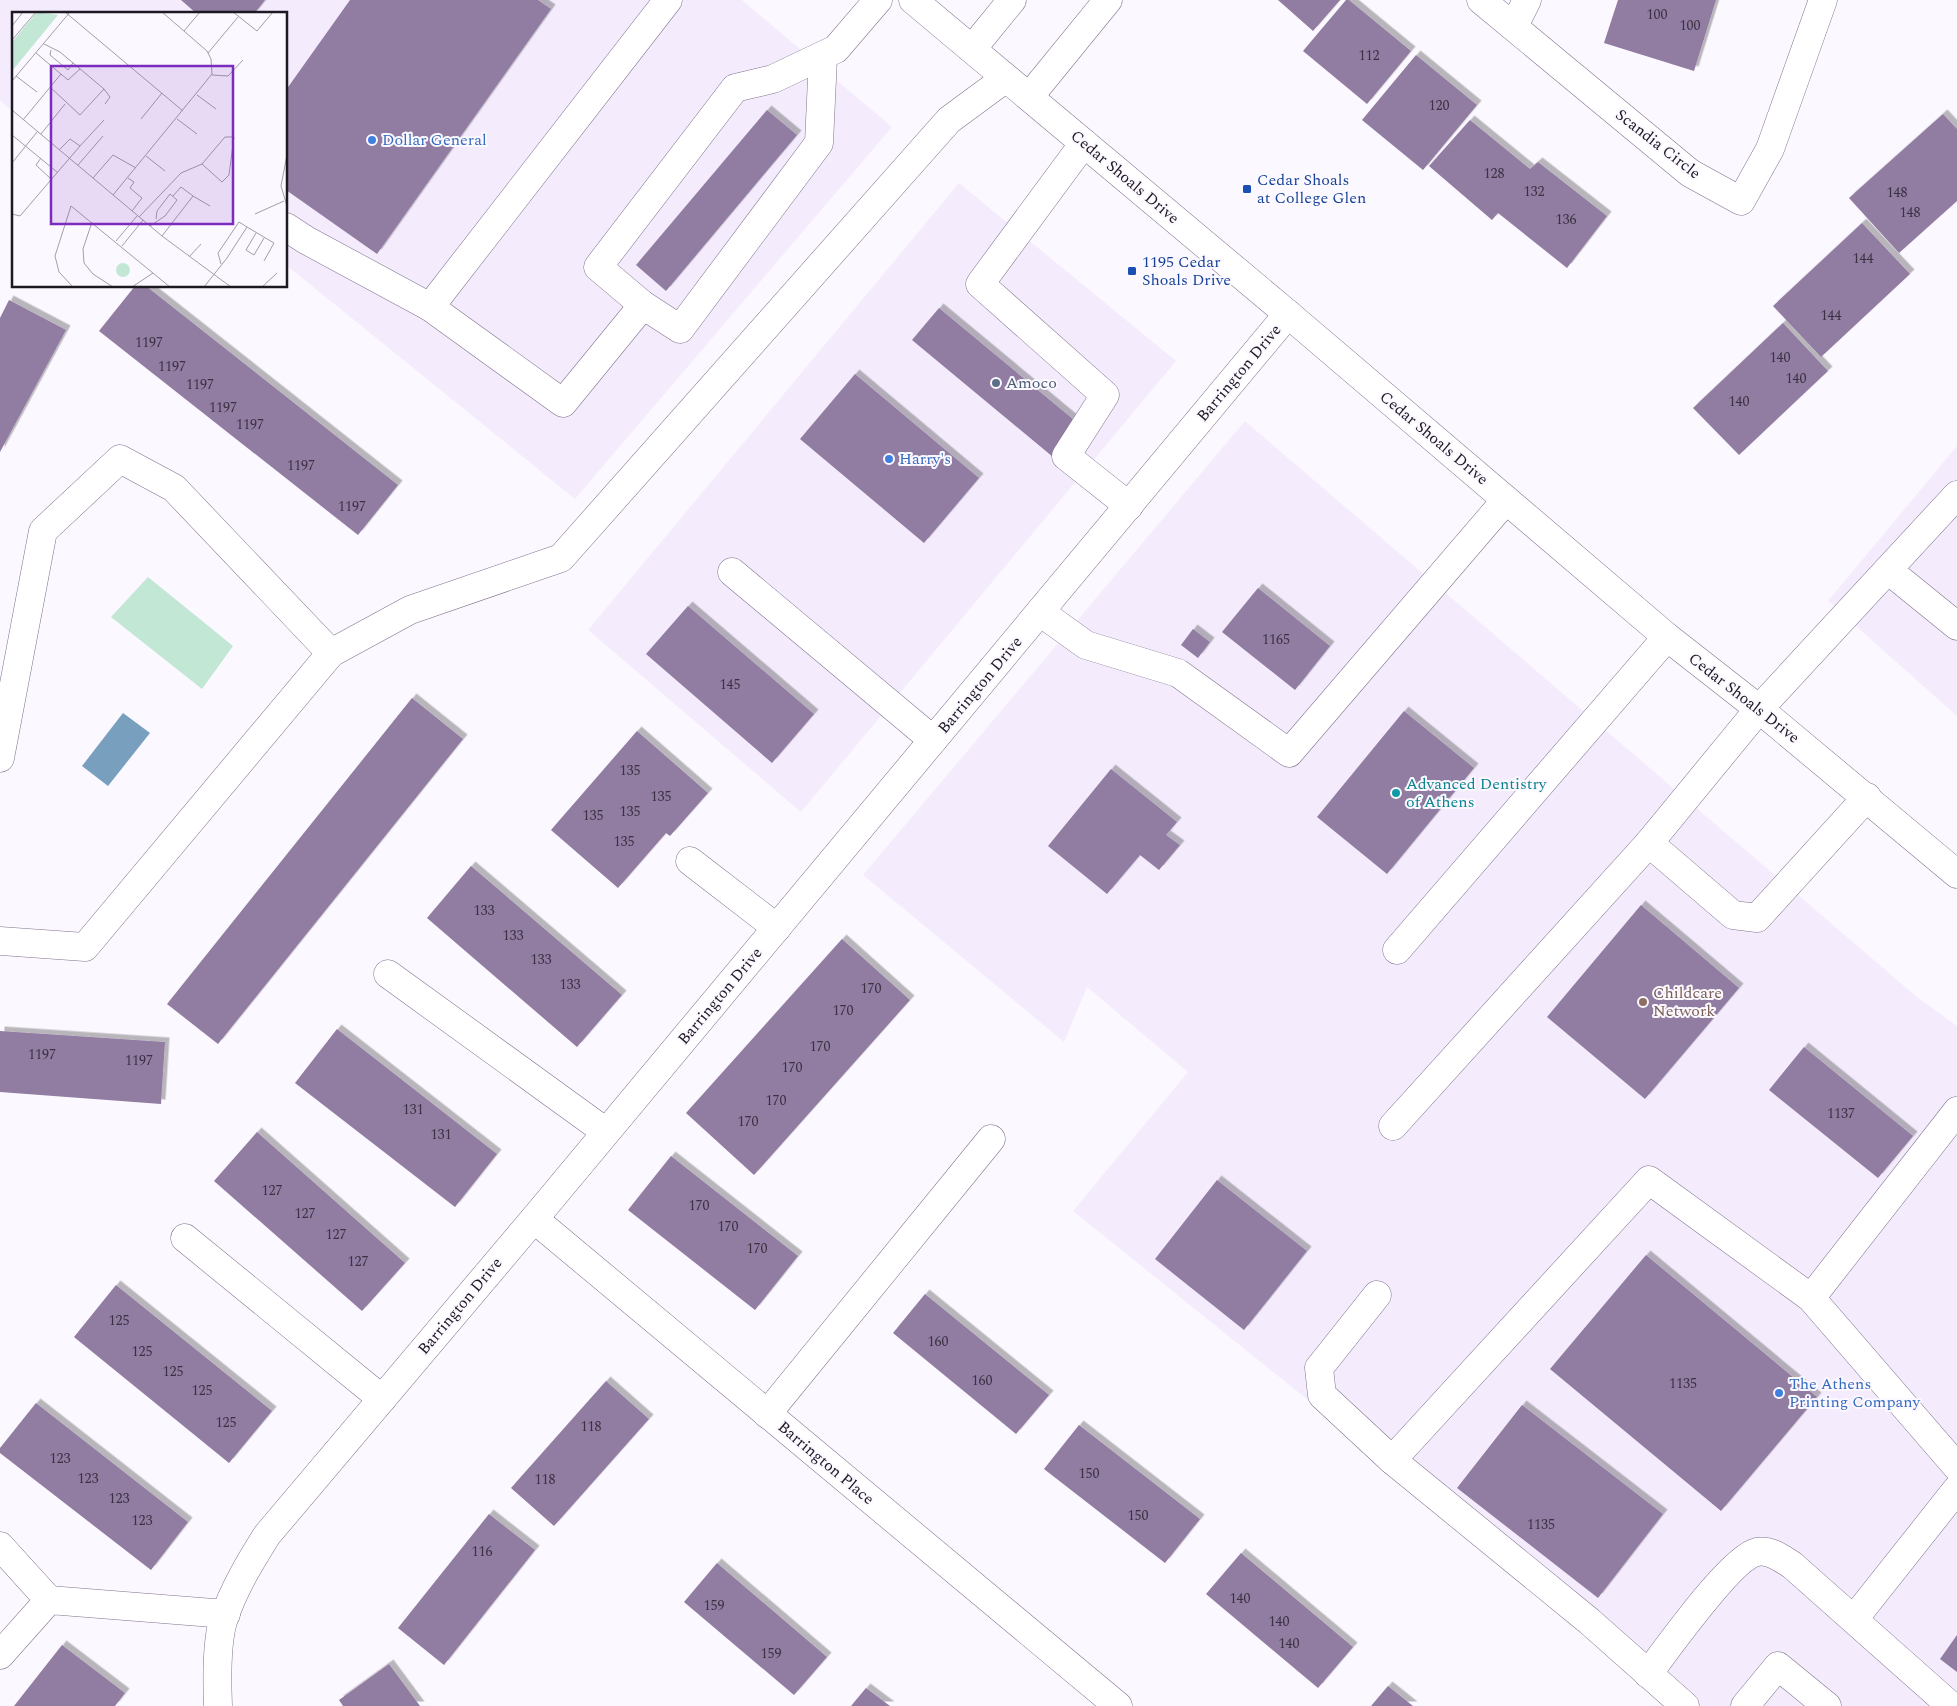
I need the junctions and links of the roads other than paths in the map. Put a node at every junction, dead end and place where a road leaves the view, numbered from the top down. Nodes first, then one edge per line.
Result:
1 (668, 0) edge
2 (878, 0) edge
3 (913, 0) edge
4 (1012, 0) edge
5 (1108, 0) edge
6 (1481, 0) edge
7 (1527, 0) edge
8 (1823, 0) edge
9 (1514, 26) junction
10 (972, 49) junction
11 (822, 56) junction
12 (1006, 78) junction
13 (1029, 97) junction
14 (1084, 143) junction
15 (288, 228) edge
16 (643, 306) junction
17 (430, 307) junction
18 (1288, 314) junction
19 (1957, 495) edge
20 (1506, 500) junction
21 (1129, 506) junction
22 (1888, 570) junction
23 (732, 572) dead end
24 (1040, 612) junction
25 (1957, 626) edge
26 (1667, 637) junction
27 (331, 653) junction
28 (1759, 709) junction
29 (933, 740) junction
30 (0, 758) edge
31 (1867, 798) junction
32 (1649, 843) junction
33 (690, 861) dead end
34 (1957, 874) edge
35 (776, 928) junction
36 (0, 941) edge
37 (1398, 950) dead end
38 (388, 974) dead end
39 (1957, 1111) edge
40 (1392, 1126) dead end
41 (606, 1132) junction
42 (991, 1139) dead end
43 (534, 1219) junction
44 (185, 1238) dead end
45 (1377, 1295) dead end
46 (1811, 1298) junction
47 (382, 1398) junction
48 (767, 1414) junction
49 (1392, 1460) junction
50 (1957, 1467) edge
51 (1957, 1489) edge
52 (0, 1546) edge
53 (49, 1600) junction
54 (226, 1614) junction
55 (1854, 1619) junction
56 (0, 1655) edge
57 (1648, 1674) junction
58 (218, 1706) edge
59 (1118, 1706) edge
60 (1685, 1706) edge
61 (1745, 1706) edge
62 (1827, 1706) edge
63 (1951, 1706) edge

1 - 17 street
2 - 11 street
3 - 10 street, Cedar Shoals Drive
4 - 10 street
5 - 13 street
6 - 9 street, Scandia Circle
7 - 9 street
8 - 9 street, Scandia Circle
10 - 12 street, Cedar Shoals Drive
11 - 16 street
11 - 16 street
12 - 13 street, Cedar Shoals Drive
12 - 27 street
13 - 14 street, Cedar Shoals Drive
14 - 18 street, Cedar Shoals Drive
14 - 21 street
15 - 17 street
16 - 17 street
18 - 20 street, Cedar Shoals Drive
18 - 21 street, Barrington Drive
19 - 22 street
20 - 24 street
20 - 26 street, Cedar Shoals Drive
21 - 24 street, Barrington Drive
22 - 25 street
22 - 28 street
23 - 29 street
24 - 29 street, Barrington Drive
26 - 28 street, Cedar Shoals Drive
26 - 37 street
27 - 30 street
27 - 36 street
28 - 31 street, Cedar Shoals Drive
28 - 32 street
29 - 35 street, Barrington Drive
31 - 32 street
31 - 34 street, Cedar Shoals Drive
32 - 40 street
33 - 35 street
35 - 41 street, Barrington Drive
38 - 41 street
39 - 46 street
41 - 43 street, Barrington Drive
42 - 48 street
43 - 47 street, Barrington Drive
43 - 48 street, Barrington Place
44 - 47 street
45 - 49 street
46 - 49 street
46 - 50 street
47 - 54 street, Barrington Drive
48 - 59 street, Barrington Place
49 - 57 street
51 - 55 street
52 - 53 street
53 - 54 street
53 - 56 street
54 - 58 street, Barrington Drive
55 - 57 street
55 - 63 street
57 - 60 street
61 - 62 street

